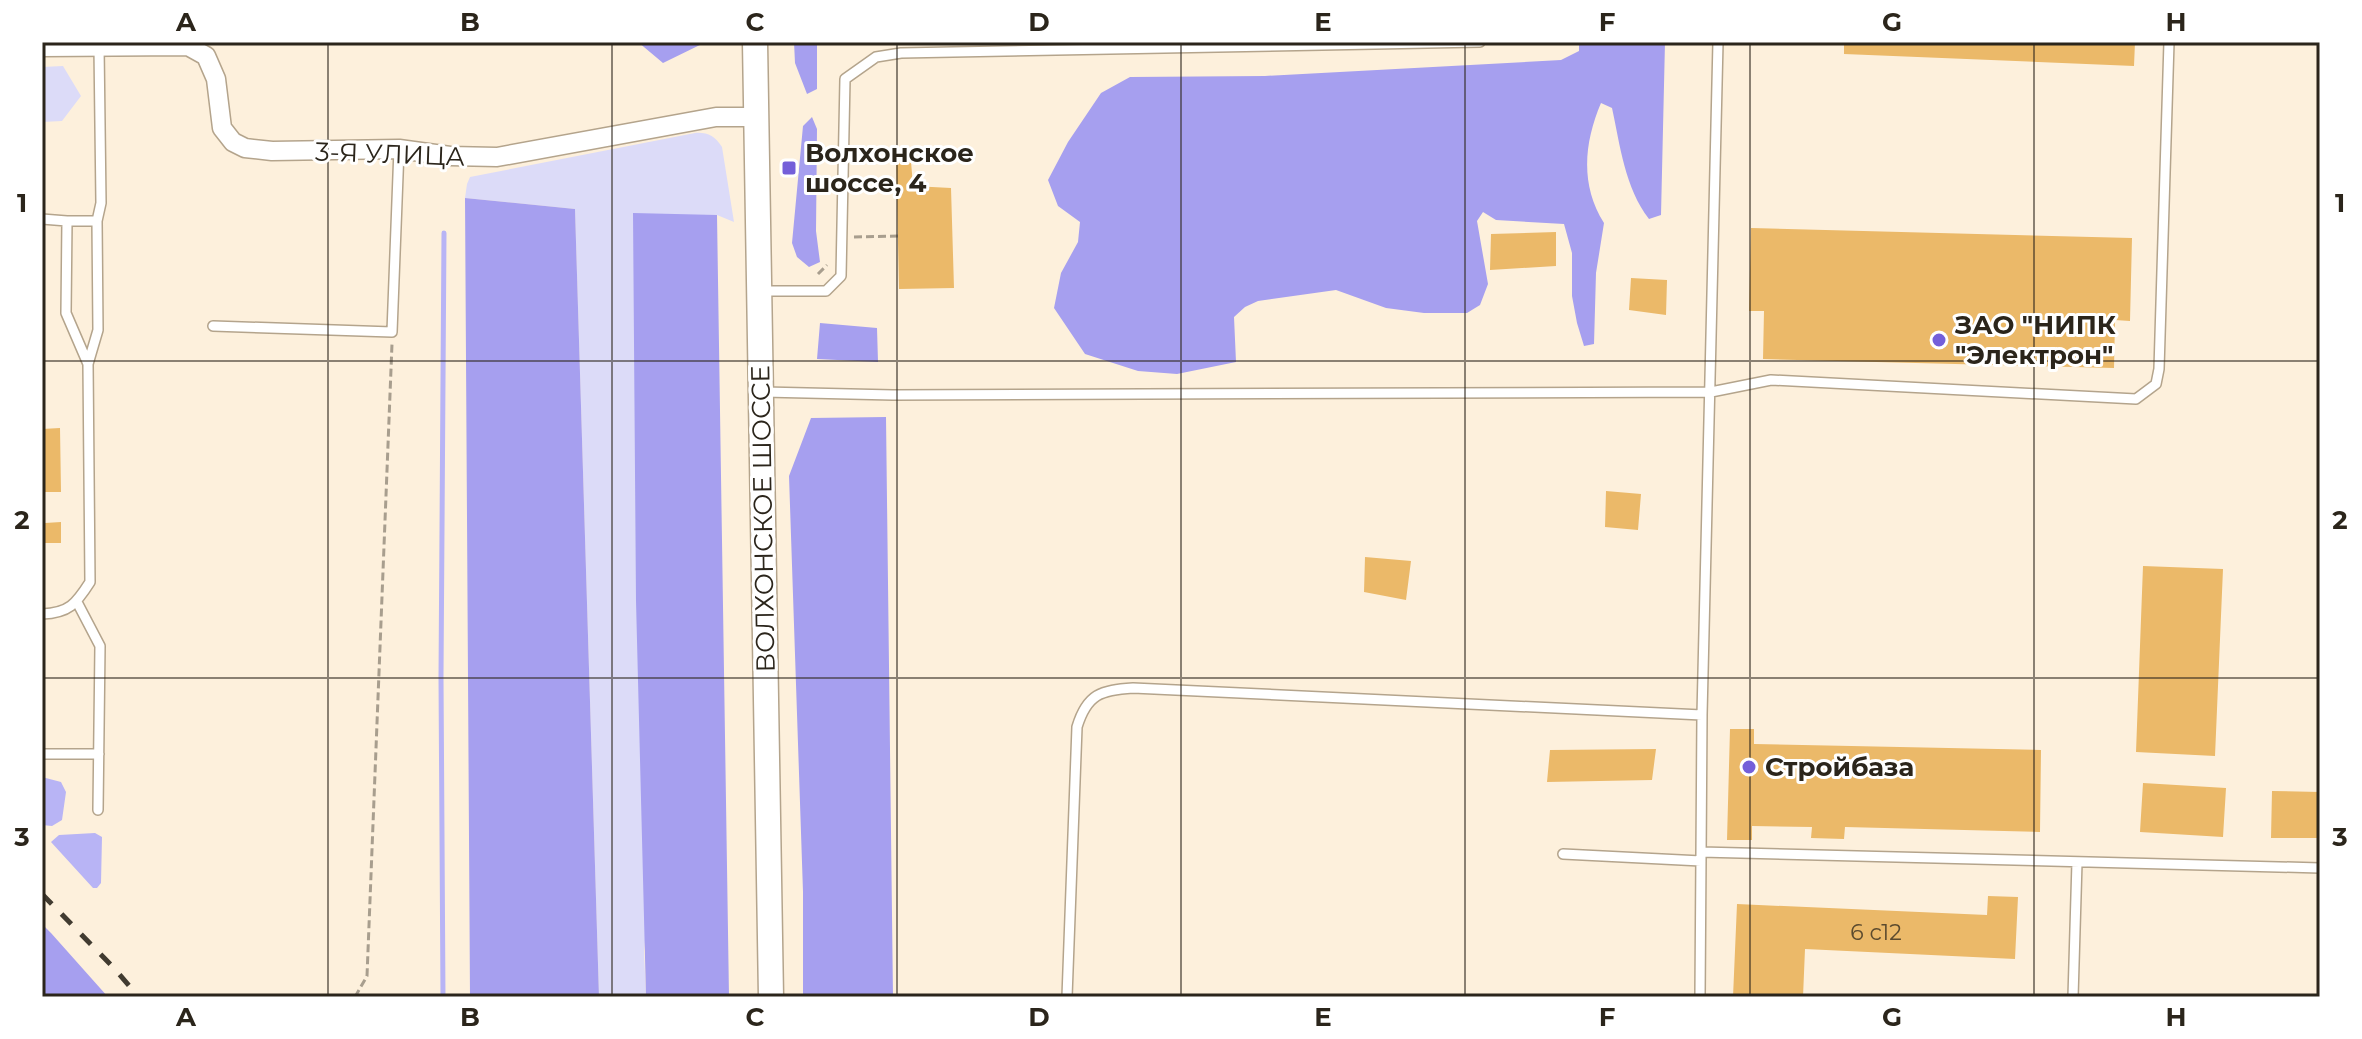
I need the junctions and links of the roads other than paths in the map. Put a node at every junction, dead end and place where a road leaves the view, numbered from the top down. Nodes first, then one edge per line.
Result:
1 (755, 42) edge
2 (1480, 42) edge
3 (1718, 42) edge
4 (2169, 42) edge
5 (42, 47) edge
6 (99, 47) junction
7 (967, 47) edge
8 (756, 117) junction
9 (399, 149) junction
10 (42, 219) edge
11 (67, 221) junction
12 (97, 221) junction
13 (759, 291) junction
14 (213, 326) dead end
15 (88, 364) junction
16 (761, 392) junction
17 (1711, 392) junction
18 (77, 602) junction
19 (42, 614) edge
20 (1702, 715) junction
21 (42, 754) edge
22 (99, 754) junction
23 (98, 810) dead end
24 (1563, 854) dead end
25 (1701, 856) junction
26 (2077, 862) junction
27 (2320, 868) edge
28 (771, 997) edge
29 (1067, 997) edge
30 (1700, 997) edge
31 (2073, 997) edge

1 - 8 main road, ВОЛХОНСКОЕ ШОССЕ
2 - 7 lane
3 - 17 lane
4 - 17 lane
5 - 6 street, 3-Я УЛИЦА
6 - 9 street, 3-Я УЛИЦА
6 - 12 lane
7 - 13 lane
8 - 9 street, 3-Я УЛИЦА
8 - 13 main road, ВОЛХОНСКОЕ ШОССЕ
9 - 14 lane
10 - 11 lane
11 - 12 lane
11 - 15 lane
12 - 15 lane
13 - 16 main road, ВОЛХОНСКОЕ ШОССЕ
15 - 18 lane
16 - 17 lane
16 - 28 main road, ВОЛХОНСКОЕ ШОССЕ
17 - 20 lane
18 - 19 lane
18 - 22 lane
20 - 25 lane
20 - 29 lane
21 - 22 lane
22 - 23 lane
24 - 25 lane
25 - 26 lane
25 - 30 lane
26 - 27 lane
26 - 31 lane

